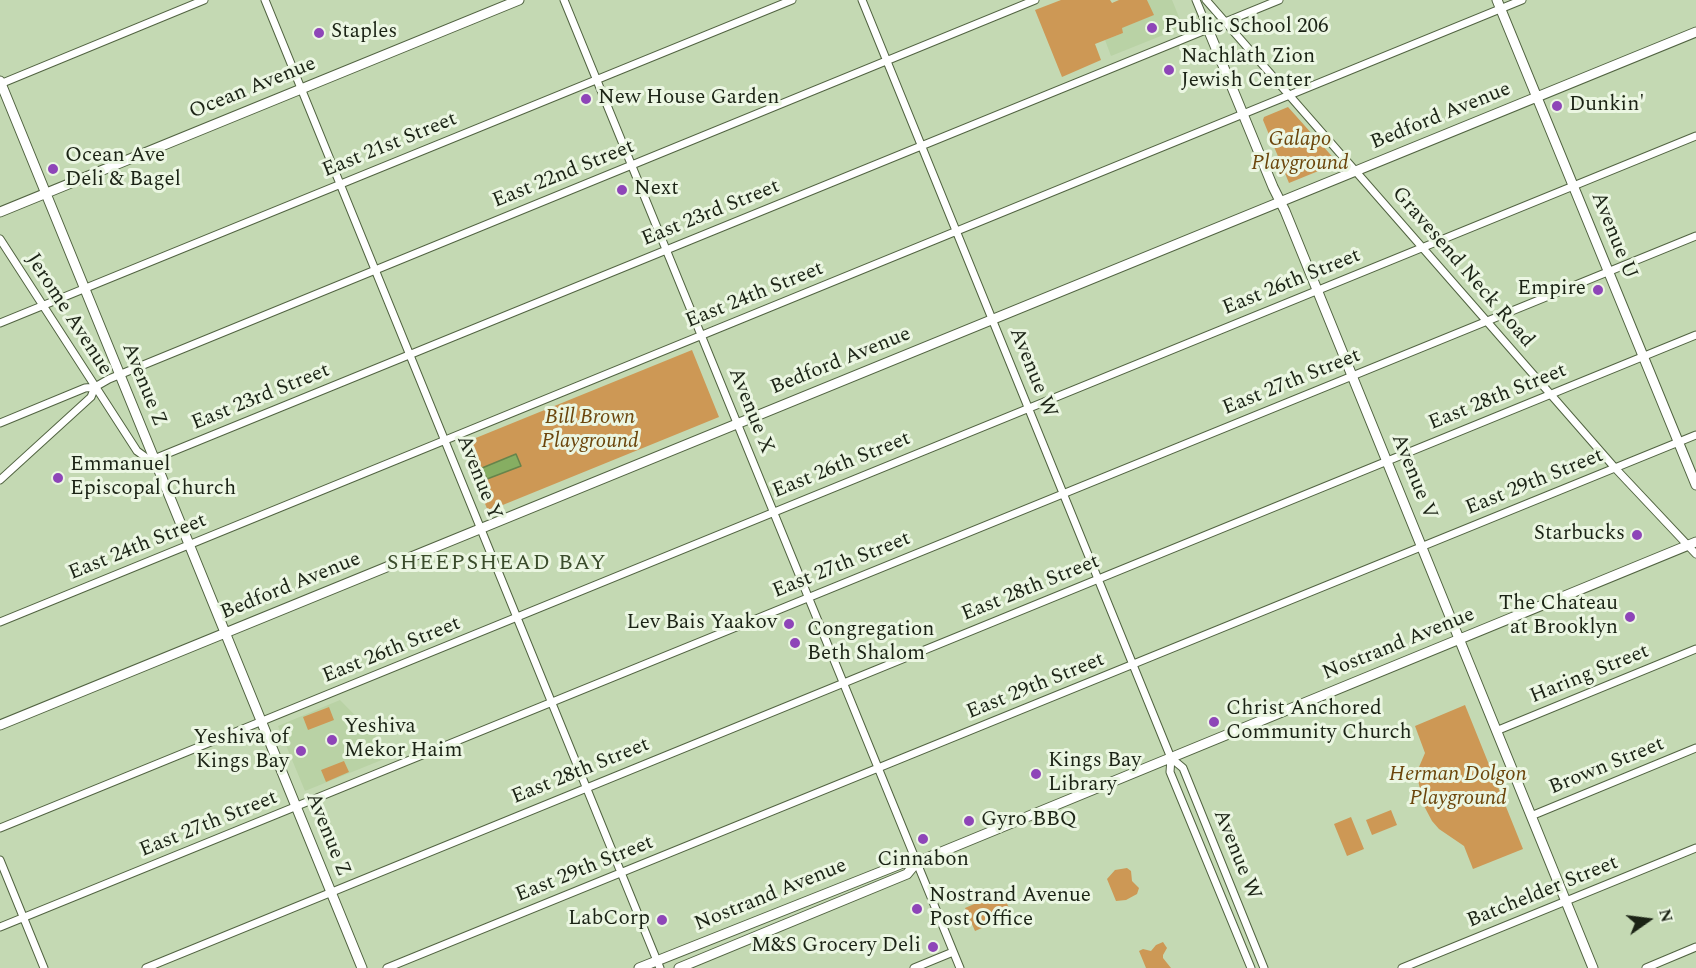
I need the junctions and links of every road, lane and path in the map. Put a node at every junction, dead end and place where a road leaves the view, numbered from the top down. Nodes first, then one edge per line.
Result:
1 (204, 0) edge
2 (265, 0) edge
3 (519, 0) edge
4 (564, 0) edge
5 (792, 0) edge
6 (862, 0) edge
7 (1035, 0) edge
8 (1196, 0) edge
9 (1206, 0) edge
10 (1280, 0) edge
11 (1522, 0) edge
12 (1499, 4) edge
13 (1225, 22) junction
14 (1208, 29) junction
15 (1696, 32) edge
16 (887, 61) junction
17 (596, 79) junction
18 (0, 83) edge
19 (301, 89) junction
20 (1290, 96) junction
21 (1537, 97) junction
22 (1243, 114) junction
23 (1696, 136) edge
24 (921, 146) junction
25 (631, 165) junction
26 (1356, 171) junction
27 (340, 184) junction
28 (1573, 186) junction
29 (46, 193) junction
30 (1281, 202) junction
31 (0, 212) edge
32 (956, 232) junction
33 (1696, 236) edge
34 (0, 239) edge
35 (1422, 248) junction
36 (666, 250) junction
37 (375, 269) junction
38 (1608, 272) junction
39 (85, 288) junction
40 (1317, 291) junction
41 (42, 305) junction
42 (993, 320) junction
43 (1486, 321) junction
44 (0, 323) edge
45 (701, 335) junction
46 (1696, 335) edge
47 (410, 355) junction
48 (1643, 357) junction
49 (120, 374) junction
50 (1352, 376) junction
51 (95, 387) junction
52 (1550, 395) junction
53 (1029, 409) junction
54 (0, 423) edge
55 (737, 424) junction
56 (1696, 435) edge
57 (445, 440) junction
58 (1678, 442) junction
59 (154, 459) junction
60 (1387, 462) junction
61 (1615, 468) junction
62 (0, 480) edge
63 (1696, 485) edge
64 (1064, 494) junction
65 (773, 512) junction
66 (481, 529) junction
67 (189, 544) junction
68 (1692, 544) edge
69 (1422, 547) junction
70 (1696, 554) edge
71 (1098, 579) junction
72 (808, 597) junction
73 (517, 617) junction
74 (0, 622) edge
75 (225, 633) junction
76 (1459, 639) junction
77 (1696, 649) edge
78 (1133, 665) junction
79 (843, 683) junction
80 (552, 703) junction
81 (262, 722) junction
82 (0, 725) edge
83 (1496, 731) junction
84 (1696, 748) edge
85 (1171, 758) junction
86 (878, 769) junction
87 (586, 787) junction
88 (296, 807) junction
89 (1531, 816) junction
90 (0, 828) edge
91 (1696, 848) edge
92 (0, 860) edge
93 (917, 862) junction
94 (621, 873) junction
95 (331, 892) junction
96 (1566, 901) junction
97 (24, 918) junction
98 (0, 927) edge
99 (1696, 947) edge
100 (953, 952) junction
101 (659, 964) edge
102 (44, 968) edge
103 (146, 968) edge
104 (362, 968) edge
105 (387, 968) edge
106 (639, 968) edge
107 (679, 968) edge
108 (915, 968) edge
109 (960, 968) edge
110 (1251, 968) edge
111 (1264, 968) edge
112 (1402, 968) edge
113 (1593, 968) edge
114 (1646, 968) edge

1 - 18 street
2 - 19 street, Avenue Y
3 - 19 main road, Ocean Avenue
4 - 17 street, Avenue X
5 - 17 street, East 21st Street
6 - 16 street, Avenue W
7 - 16 street, East 22nd Street
8 - 14 street, Avenue V
9 - 13 street, Gravesend Neck Road
10 - 13 street, East 23rd Street
11 - 12 street, East 24th Street
12 - 20 street, East 24th Street
12 - 21 main road, Avenue U
13 - 14 street, East 23rd Street
13 - 20 street, Gravesend Neck Road
14 - 22 main road, Avenue V
14 - 24 street, East 23rd Street
15 - 21 main road, Bedford Avenue
16 - 24 street, Avenue W
16 - 25 street, East 22nd Street
17 - 25 street, Avenue X
17 - 27 street, East 21st Street
18 - 29 main road, Avenue Z
19 - 27 street, Avenue Y
19 - 29 main road, Ocean Avenue
20 - 22 street, East 24th Street
20 - 26 street, Gravesend Neck Road
21 - 26 main road, Bedford Avenue
21 - 28 main road, Avenue U
22 - 30 main road, Avenue V
22 - 32 street, East 24th Street
23 - 28 street, East 26th Street
24 - 32 street, Avenue W
24 - 36 street, East 23rd Street
25 - 36 street, Avenue X
25 - 37 street, East 22nd Street
26 - 30 main road, Bedford Avenue
26 - 35 street, Gravesend Neck Road
27 - 37 street, Avenue Y
27 - 39 street, East 21st Street
28 - 35 street, East 26th Street
28 - 38 main road, Avenue U
29 - 31 main road, Ocean Avenue
29 - 39 main road, Avenue Z
30 - 40 main road, Avenue V
30 - 42 main road, Bedford Avenue
32 - 42 street, Avenue W
32 - 45 street, East 24th Street
33 - 38 street, East 27th Street
34 - 41 street, Jerome Avenue
35 - 40 street, East 26th Street
35 - 43 street, Gravesend Neck Road
36 - 45 street, Avenue X
36 - 47 street, East 23rd Street
37 - 47 street, Avenue Y
37 - 49 street, East 22nd Street
38 - 43 street, East 27th Street
38 - 48 main road, Avenue U
39 - 41 street, East 21st Street
39 - 49 main road, Avenue Z
40 - 50 main road, Avenue V
40 - 53 street, East 26th Street
41 - 44 street, East 21st Street
41 - 51 street, Jerome Avenue
42 - 53 street, Avenue W
42 - 55 main road, Bedford Avenue
43 - 50 street, East 27th Street
43 - 52 street, Gravesend Neck Road
45 - 55 street, Avenue X
45 - 57 street, East 24th Street
46 - 48 street, East 28th Street
47 - 57 street, Avenue Y
47 - 59 street, East 23rd Street
48 - 52 street, East 28th Street
48 - 58 main road, Avenue U
49 - 51 street, East 22nd Street
49 - 59 main road, Avenue Z
50 - 60 main road, Avenue V
50 - 64 street, East 27th Street
51 - 54 street
51 - 59 street, Jerome Avenue
51 - 62 street
52 - 60 street, East 28th Street
52 - 61 street, Gravesend Neck Road
53 - 64 street, Avenue W
53 - 65 street, East 26th Street
55 - 65 street, Avenue X
55 - 66 main road, Bedford Avenue
56 - 58 street, East 29th Street
57 - 66 street, Avenue Y
57 - 67 street, East 24th Street
58 - 61 street, East 29th Street
58 - 63 main road, Avenue U
59 - 67 main road, Avenue Z
60 - 69 main road, Avenue V
60 - 71 street, East 28th Street
61 - 68 street, Gravesend Neck Road
61 - 69 street, East 29th Street
64 - 71 street, Avenue W
64 - 72 street, East 27th Street
65 - 72 street, Avenue X
65 - 73 street, East 26th Street
66 - 73 street, Avenue Y
66 - 75 main road, Bedford Avenue
67 - 74 street, East 24th Street
67 - 75 main road, Avenue Z
68 - 70 street, Gravesend Neck Road
68 - 76 main road, Nostrand Avenue
69 - 76 main road, Avenue V
69 - 78 street, East 29th Street
71 - 78 street, Avenue W
71 - 79 street, East 28th Street
72 - 79 street, Avenue X
72 - 80 street, East 27th Street
73 - 80 street, Avenue Y
73 - 81 street, East 26th Street
75 - 81 main road, Avenue Z
75 - 82 main road, Bedford Avenue
76 - 83 main road, Avenue V
76 - 85 main road, Nostrand Avenue
77 - 83 street, Haring Street
78 - 85 street, Avenue W
78 - 86 street, East 29th Street
79 - 86 street, Avenue X
79 - 87 street, East 28th Street
80 - 87 street, Avenue Y
80 - 88 street, East 27th Street
81 - 88 main road, Avenue Z
81 - 90 street, East 26th Street
83 - 89 main road, Avenue V
84 - 89 street, Brown Street
85 - 93 main road, Nostrand Avenue
85 - 110 street, Avenue W
85 - 111 street, Avenue W
86 - 93 street, Avenue X
86 - 94 street, East 29th Street
87 - 94 street, Avenue Y
87 - 95 street, East 28th Street
88 - 95 main road, Avenue Z
88 - 97 street, East 27th Street
89 - 96 main road, Avenue V
91 - 96 street, Batchelder Street
92 - 97 street
93 - 100 street, Avenue X
93 - 101 main road, Nostrand Avenue
93 - 107 main road, Nostrand Avenue
94 - 101 street, Avenue Y
94 - 105 street, East 29th Street
95 - 103 street, East 28th Street
95 - 104 main road, Avenue Z
96 - 112 street, Batchelder Street
96 - 113 main road, Avenue V
97 - 98 street, East 27th Street
97 - 102 street
99 - 114 street
100 - 108 street
100 - 109 street, Avenue X
101 - 106 main road, Nostrand Avenue

